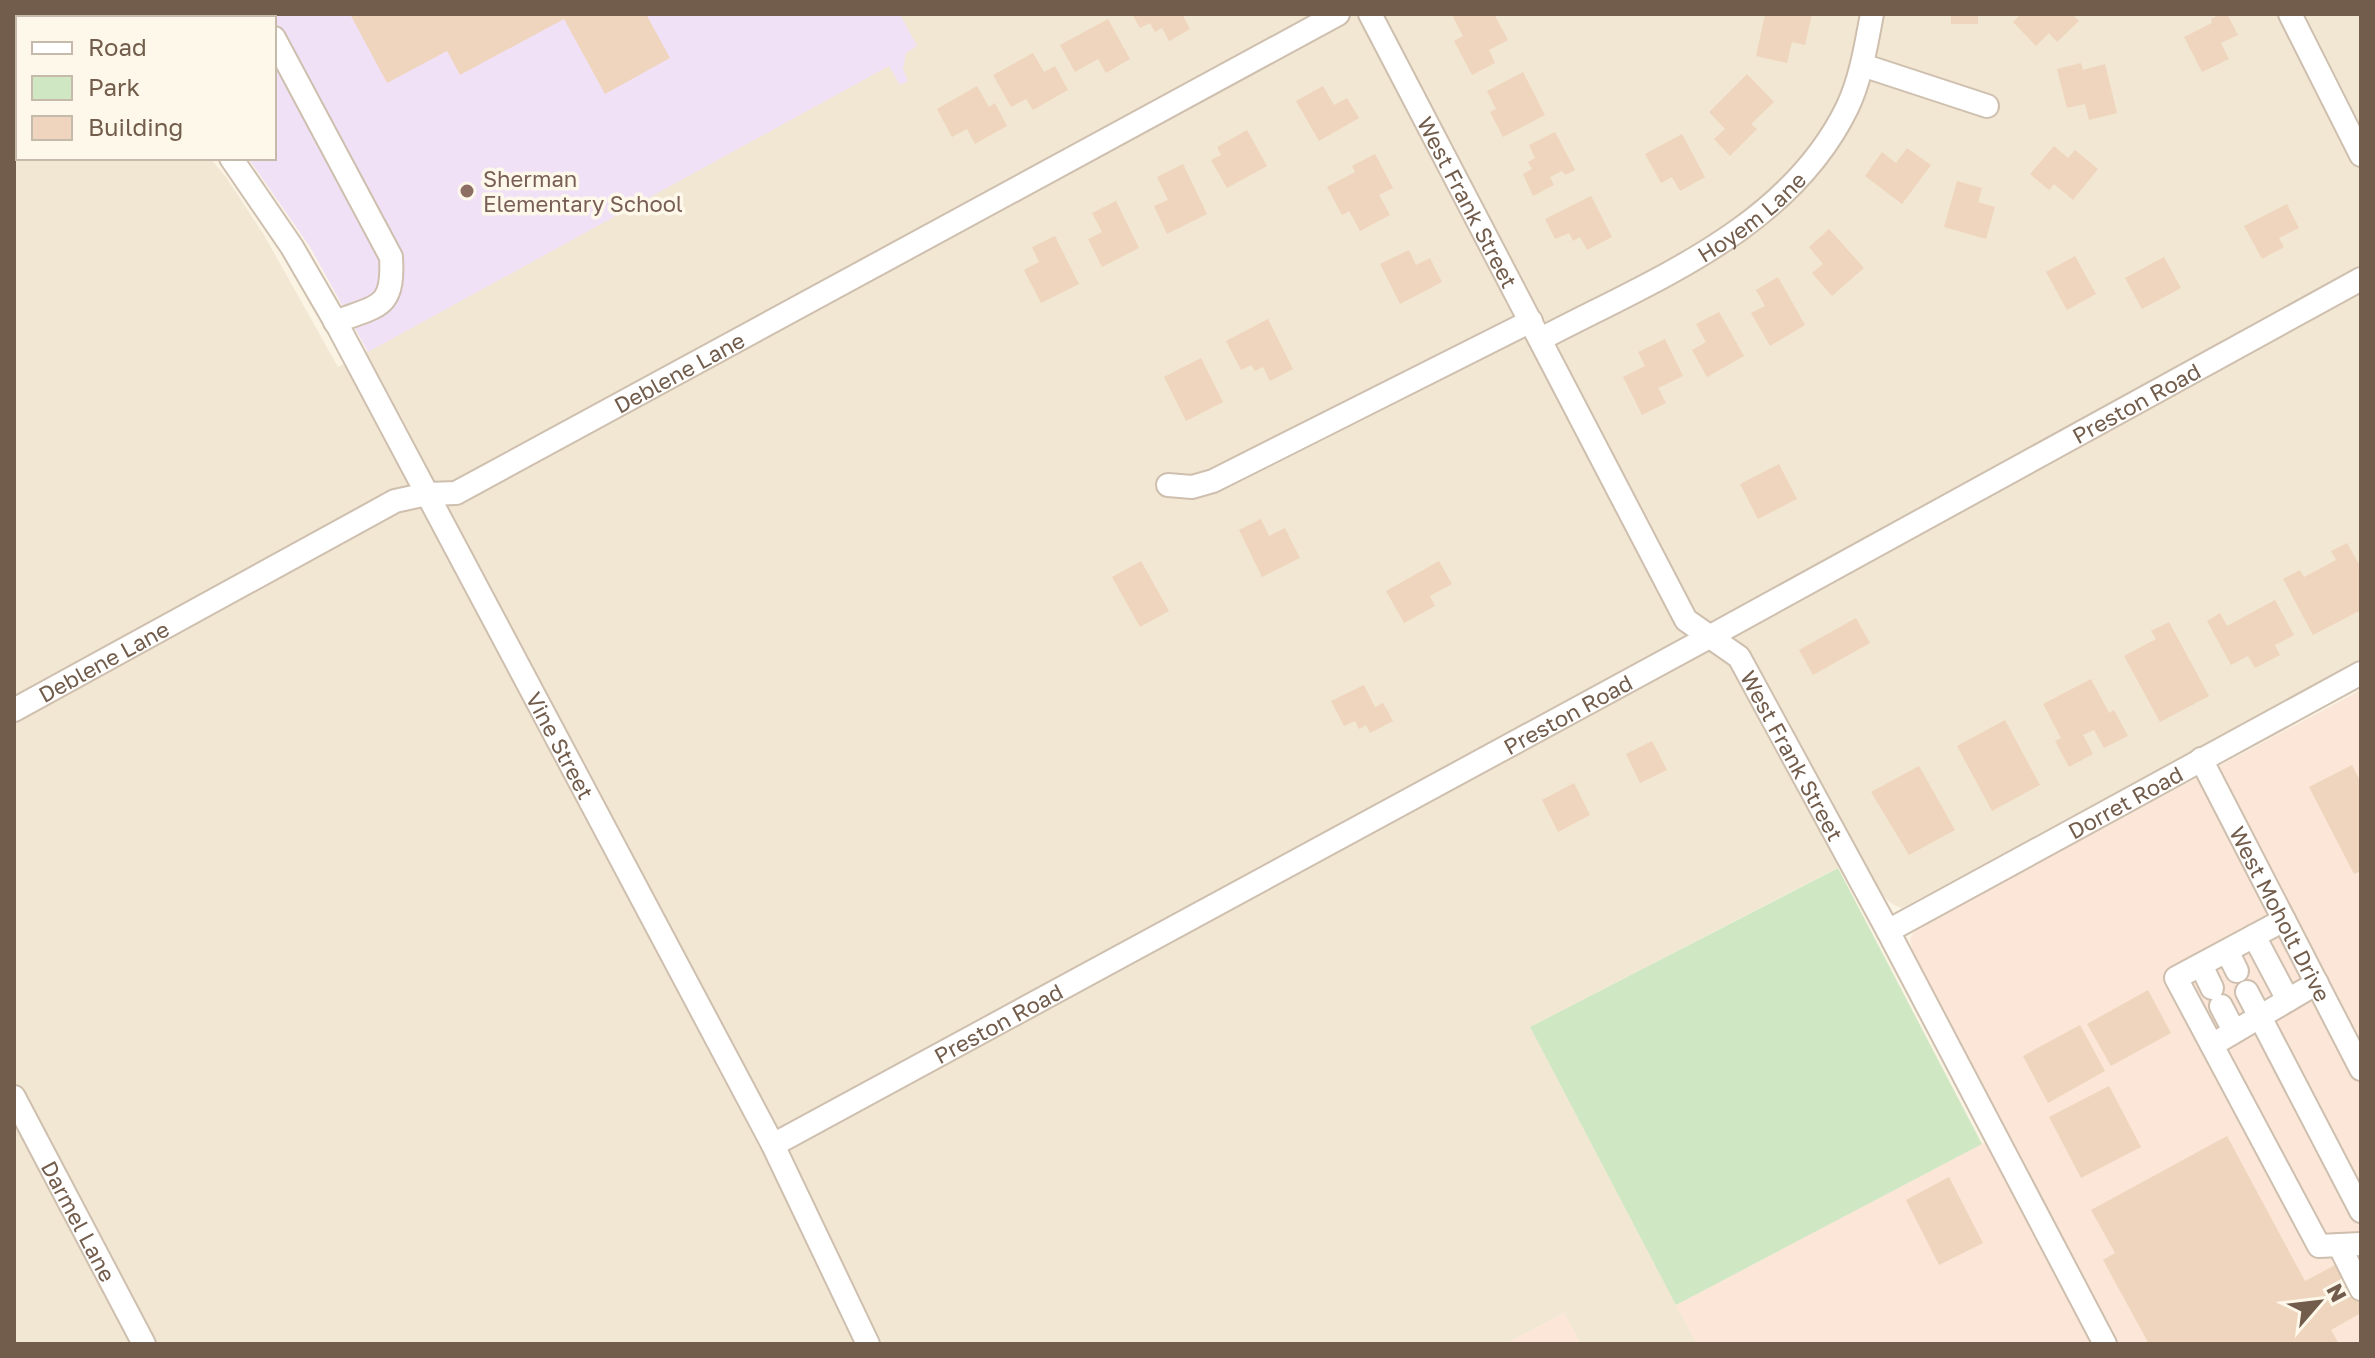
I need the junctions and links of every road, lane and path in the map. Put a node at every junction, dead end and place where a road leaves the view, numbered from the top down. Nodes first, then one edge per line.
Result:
1 (1338, 14) edge
2 (1370, 14) edge
3 (1872, 14) edge
4 (2290, 14) edge
5 (276, 42) edge
6 (1862, 65) junction
7 (1987, 106) dead end
8 (2361, 155) edge
9 (233, 160) edge
10 (2361, 279) edge
11 (335, 322) junction
12 (1536, 330) junction
13 (1168, 485) dead end
14 (427, 494) junction
15 (1711, 636) junction
16 (2361, 673) edge
17 (14, 710) edge
18 (2201, 759) junction
19 (2284, 920) junction
20 (1888, 931) junction
21 (2254, 936) junction
22 (2201, 965) junction
23 (2317, 983) junction
24 (2247, 992) dead end
25 (2288, 1000) junction
26 (2260, 1016) junction
27 (2234, 1031) junction
28 (2212, 1045) junction
29 (2361, 1069) edge
30 (14, 1097) edge
31 (773, 1145) junction
32 (2361, 1211) edge
33 (2350, 1245) edge
34 (2361, 1289) edge
35 (144, 1344) edge
36 (868, 1344) edge
37 (2105, 1344) edge

1 - 14 street, Deblene Lane
2 - 12 street, West Frank Street
3 - 6 street, Hoyem Lane
4 - 8 street
5 - 11 street
6 - 7 street
6 - 12 street, Hoyem Lane
9 - 11 street, Vine Street
10 - 15 street, Preston Road
11 - 14 street, Vine Street
12 - 13 street, Hoyem Lane
12 - 15 street, West Frank Street
14 - 17 street, Deblene Lane
14 - 31 street, Vine Street
15 - 20 street, West Frank Street
15 - 31 street, Preston Road
16 - 18 street, Dorret Road
18 - 19 street, West Moholt Drive
18 - 20 street, Dorret Road
19 - 21 street
19 - 23 street, West Moholt Drive
20 - 37 street, West Frank Street
21 - 22 street
21 - 25 street
22 - 27 street
22 - 28 street
23 - 25 street
23 - 29 street, West Moholt Drive
24 - 26 street
25 - 26 street
26 - 27 street
26 - 32 street
27 - 28 street
28 - 33 street
30 - 35 street, Darmel Lane
31 - 36 street, Vine Street
33 - 34 street

